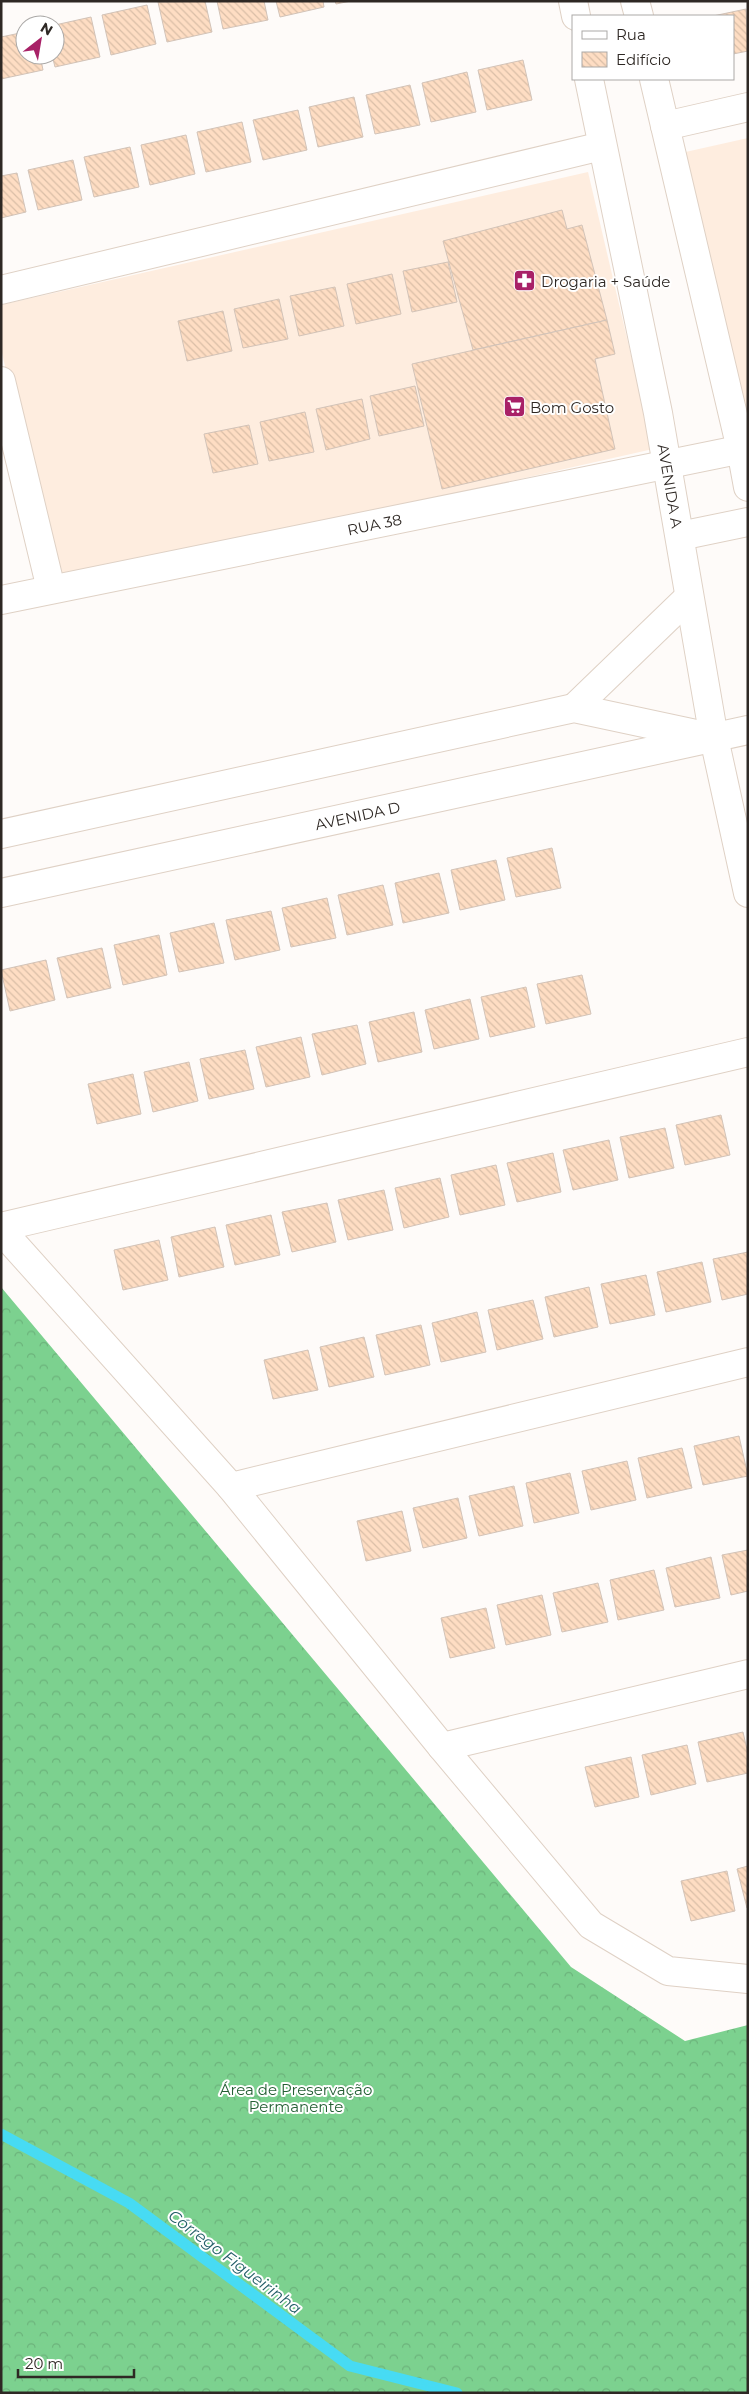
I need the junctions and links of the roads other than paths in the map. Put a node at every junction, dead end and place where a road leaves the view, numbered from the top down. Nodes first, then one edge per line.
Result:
1 (573, 1) edge
2 (635, 1) edge
3 (576, 15) edge
4 (639, 15) edge
5 (589, 80) edge
6 (654, 80) edge
7 (748, 107) edge
8 (665, 126) junction
9 (602, 146) junction
10 (1, 290) edge
11 (1, 382) edge
12 (744, 449) edge
13 (667, 465) junction
14 (748, 487) edge
15 (748, 522) edge
16 (680, 536) junction
17 (51, 589) junction
18 (689, 597) junction
19 (1, 600) edge
20 (574, 708) junction
21 (748, 730) edge
22 (714, 738) junction
23 (1, 834) edge
24 (1, 893) edge
25 (748, 893) edge
26 (748, 1052) edge
27 (1, 1228) edge
28 (748, 1362) edge
29 (231, 1487) junction
30 (748, 1674) edge
31 (442, 1747) junction
32 (748, 1979) edge

1 - 3 street
2 - 4 street
5 - 9 street, AVENIDA A
6 - 8 street
7 - 8 street
8 - 12 street
9 - 10 street
9 - 13 street, AVENIDA A
11 - 17 street
12 - 13 street, RUA 38
12 - 14 street
13 - 16 street, AVENIDA A
13 - 17 street, RUA 38
15 - 16 street
16 - 18 street, AVENIDA A
17 - 19 street, RUA 38
18 - 20 street
18 - 22 street, AVENIDA A
20 - 22 street, AVENIDA D
20 - 23 street, AVENIDA D
21 - 22 street, AVENIDA D
22 - 24 street, AVENIDA D
22 - 25 street, AVENIDA A
26 - 27 street
27 - 29 street
28 - 29 street
29 - 31 street
30 - 31 street
31 - 32 street

